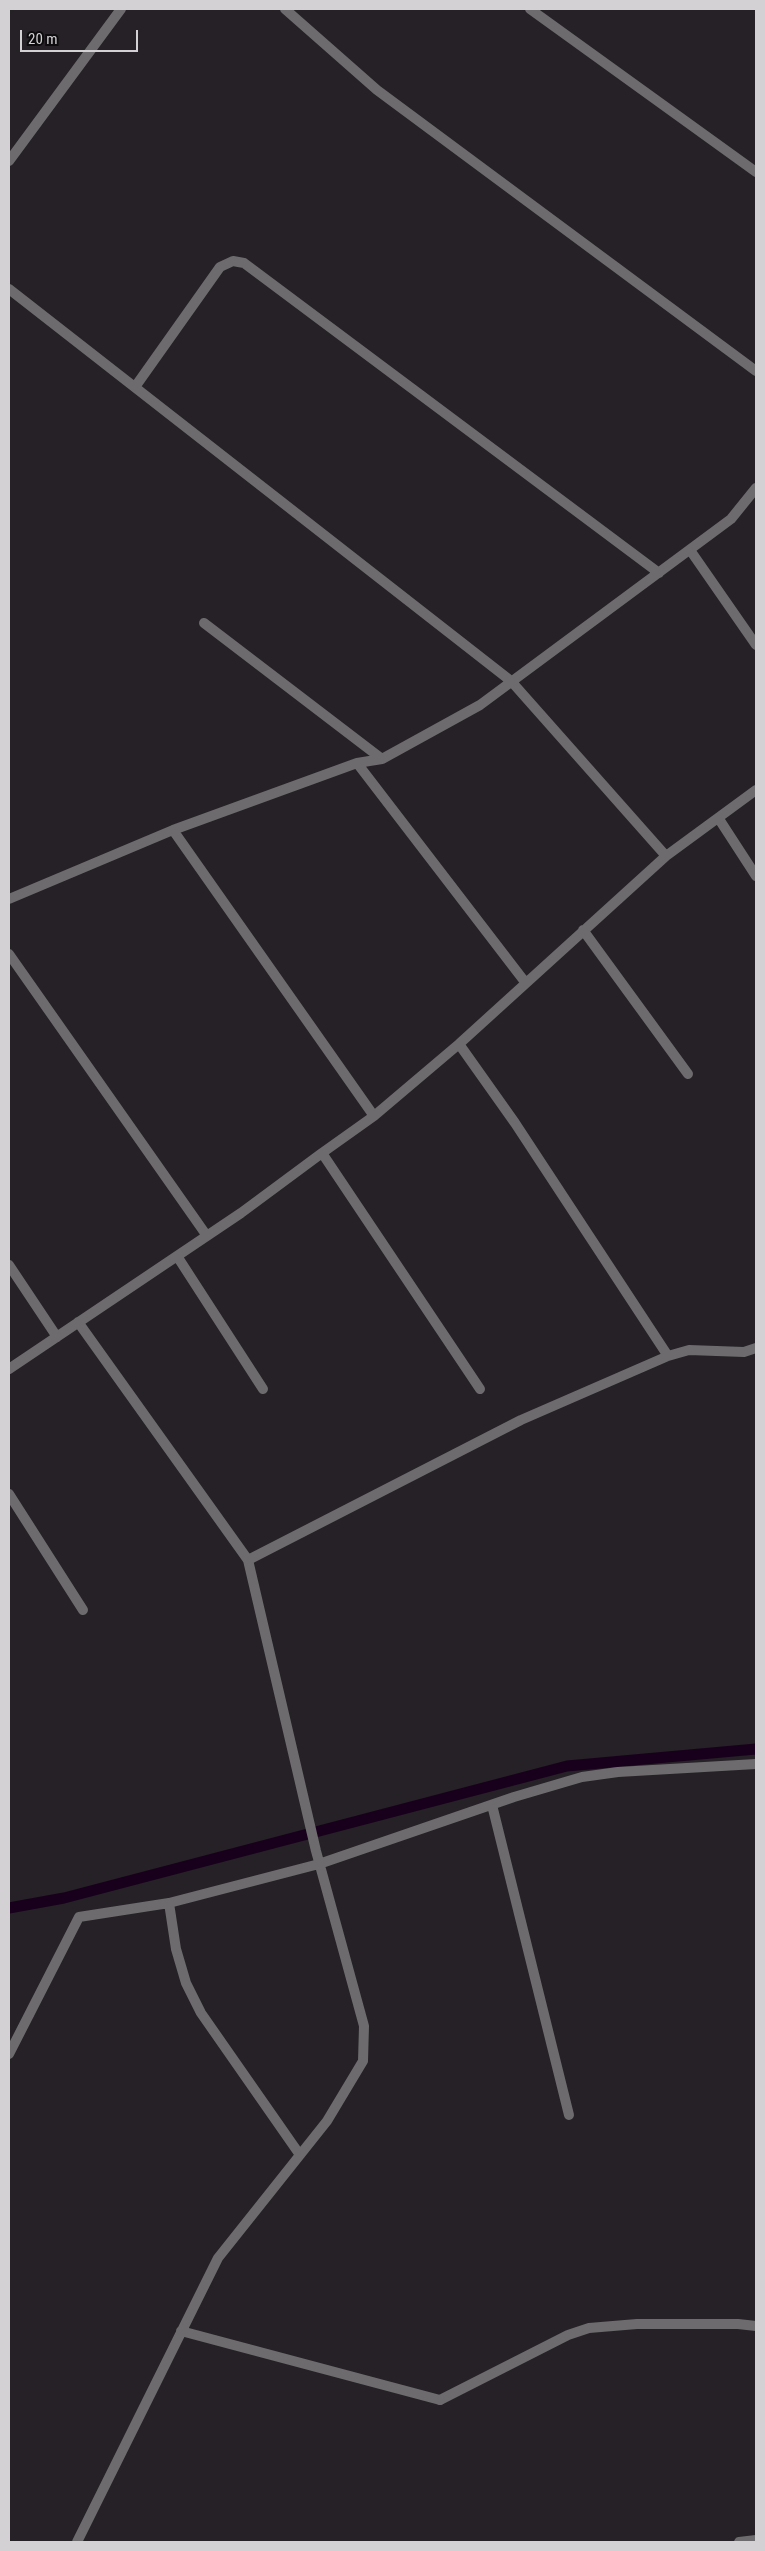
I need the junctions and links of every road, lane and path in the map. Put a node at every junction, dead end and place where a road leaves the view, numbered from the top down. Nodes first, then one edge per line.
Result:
1 (121, 9) edge
2 (285, 9) edge
3 (530, 9) edge
4 (9, 161) edge
5 (756, 172) edge
6 (9, 289) edge
7 (756, 371) edge
8 (135, 387) junction
9 (756, 488) edge
10 (690, 550) junction
11 (659, 572) junction
12 (204, 623) dead end
13 (756, 644) edge
14 (511, 681) junction
15 (382, 759) junction
16 (358, 763) junction
17 (756, 790) edge
18 (719, 820) junction
19 (173, 830) junction
20 (666, 856) junction
21 (756, 876) edge
22 (9, 900) edge
23 (583, 930) junction
24 (9, 954) edge
25 (525, 982) junction
26 (459, 1044) junction
27 (688, 1074) dead end
28 (374, 1116) junction
29 (322, 1153) junction
30 (207, 1236) junction
31 (177, 1256) junction
32 (9, 1265) edge
33 (78, 1322) junction
34 (56, 1337) junction
35 (756, 1348) edge
36 (668, 1356) junction
37 (9, 1369) edge
38 (480, 1388) dead end
39 (263, 1389) dead end
40 (9, 1494) edge
41 (248, 1560) junction
42 (83, 1610) dead end
43 (756, 1764) edge
44 (492, 1805) junction
45 (319, 1864) junction
46 (169, 1903) junction
47 (9, 2054) edge
48 (569, 2115) dead end
49 (300, 2155) junction
50 (756, 2326) edge
51 (181, 2332) junction
52 (756, 2540) edge
53 (77, 2542) edge
54 (739, 2542) edge

1 - 4 street
2 - 7 street
3 - 5 street
6 - 8 street
8 - 11 street
8 - 14 street
9 - 10 street
10 - 11 street
10 - 13 street
11 - 14 street
12 - 15 street
14 - 15 street
14 - 20 street
15 - 16 street
16 - 19 street
16 - 25 street
17 - 18 street
18 - 20 street
18 - 21 street
19 - 22 street
19 - 28 street
20 - 23 street
23 - 25 street
23 - 27 street
24 - 30 street
25 - 26 street
26 - 28 street
26 - 36 street
28 - 29 street
29 - 30 street
29 - 38 street
30 - 31 street
31 - 33 street
31 - 39 street
32 - 34 street
33 - 34 street
33 - 41 street
34 - 37 street
35 - 36 street
36 - 41 street
40 - 42 street
41 - 45 street
43 - 44 street
44 - 45 street
44 - 48 street
45 - 46 street
45 - 49 street
46 - 47 street
46 - 49 street
49 - 51 street
50 - 51 street
51 - 53 street
52 - 54 street

